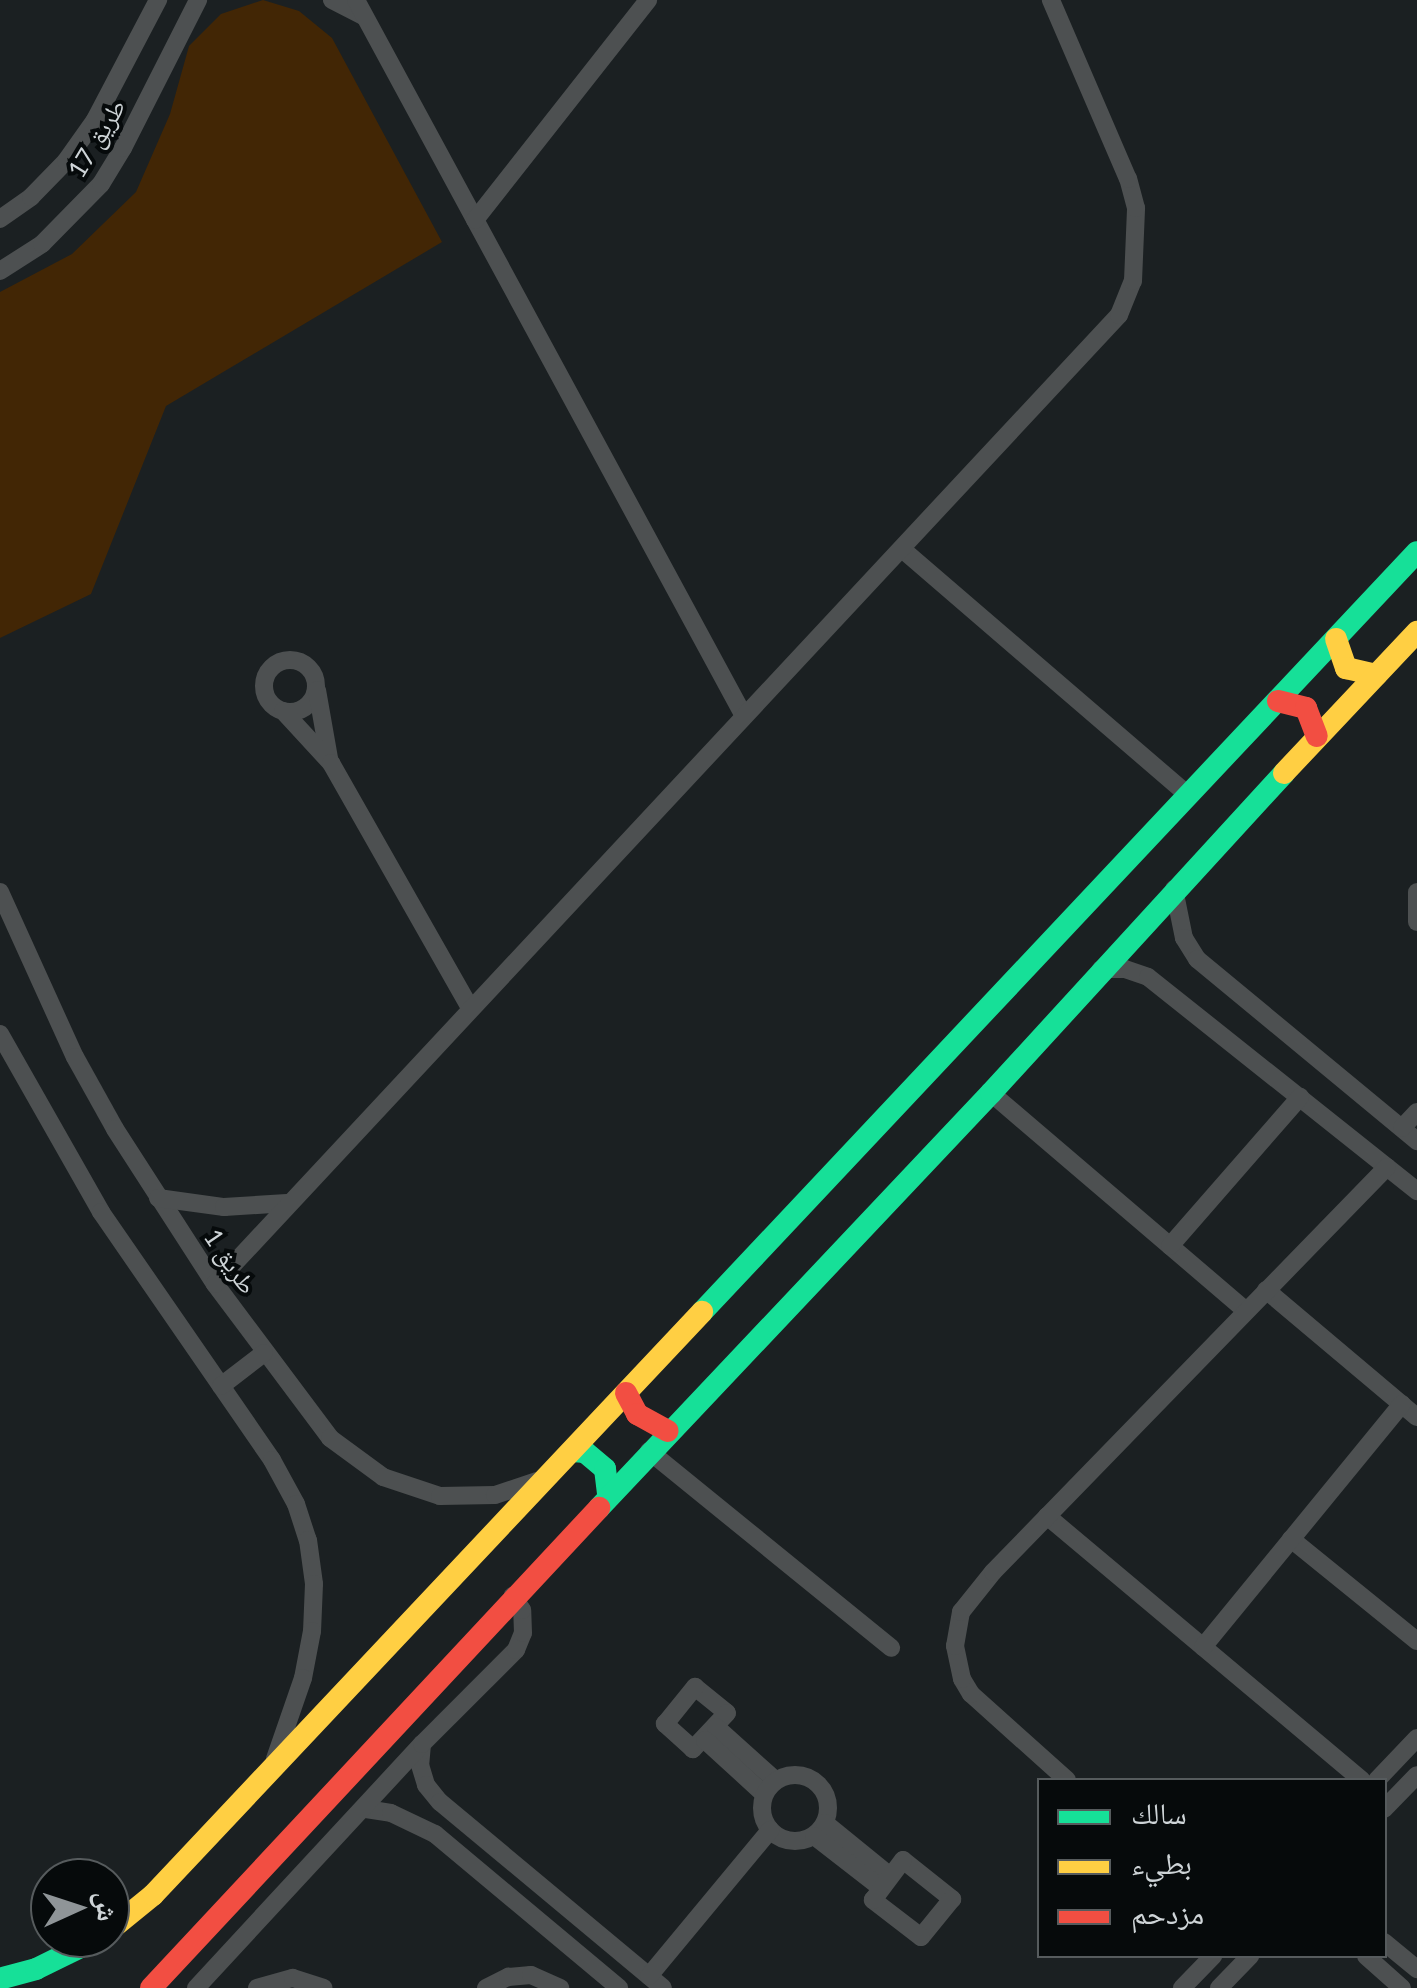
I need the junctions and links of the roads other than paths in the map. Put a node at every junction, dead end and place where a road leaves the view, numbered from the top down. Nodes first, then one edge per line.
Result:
1 (158, 0) edge
2 (198, 0) edge
3 (332, 0) edge
4 (648, 0) edge
5 (1051, 0) edge
6 (360, 8) edge
7 (0, 220) edge
8 (475, 220) junction
9 (0, 271) edge
10 (902, 549) junction
11 (1417, 552) edge
12 (1417, 632) edge
13 (1336, 640) junction
14 (1376, 675) junction
15 (316, 690) junction
16 (1278, 701) junction
17 (283, 711) junction
18 (744, 716) junction
19 (1316, 736) junction
20 (330, 763) junction
21 (1186, 793) junction
22 (1174, 889) junction
23 (0, 892) edge
24 (1417, 892) edge
25 (1417, 922) edge
26 (1100, 969) junction
27 (470, 1008) junction
28 (0, 1034) edge
29 (991, 1092) junction
30 (1300, 1098) junction
31 (1417, 1112) edge
32 (1402, 1128) junction
33 (1417, 1140) edge
34 (1386, 1167) junction
35 (1417, 1191) edge
36 (158, 1198) junction
37 (287, 1203) junction
38 (1170, 1246) junction
39 (215, 1284) junction
40 (1266, 1290) junction
41 (1246, 1311) junction
42 (264, 1353) junction
43 (221, 1386) junction
44 (626, 1393) junction
45 (1410, 1410) edge
46 (668, 1430) junction
47 (572, 1451) junction
48 (649, 1451) junction
49 (547, 1477) junction
50 (608, 1495) junction
51 (1047, 1516) junction
52 (1291, 1540) junction
53 (513, 1596) junction
54 (1417, 1641) edge
55 (1203, 1647) junction
56 (890, 1648) dead end
57 (710, 1733) dead end
58 (1417, 1738) edge
59 (422, 1744) junction
60 (270, 1770) junction
61 (1417, 1775) edge
62 (1065, 1778) edge
63 (1360, 1778) edge
64 (1379, 1778) edge
65 (770, 1787) junction
66 (1387, 1807) edge
67 (366, 1809) junction
68 (820, 1829) junction
69 (770, 1830) junction
70 (885, 1881) dead end
71 (130, 1914) edge
72 (1387, 1944) edge
73 (58, 1958) edge
74 (1211, 1958) edge
75 (1248, 1958) edge
76 (1368, 1958) edge
77 (1417, 1969) edge
78 (8, 1981) edge
79 (656, 1982) edge
80 (151, 1988) edge
81 (196, 1988) edge
82 (257, 1988) edge
83 (322, 1988) edge
84 (486, 1988) edge
85 (560, 1988) edge
86 (619, 1988) edge
87 (1182, 1988) edge
88 (1220, 1988) edge
89 (1402, 1988) edge

1 - 7 street, طريق 17
2 - 9 street, طريق 17
3 - 6 street
4 - 8 street
5 - 10 street
6 - 8 street
8 - 18 street
10 - 18 street
10 - 21 street
11 - 13 street
12 - 14 street
13 - 14 street
13 - 16 street
14 - 19 street
15 - 17 street
15 - 17 street
15 - 20 street
16 - 19 street
16 - 21 street
17 - 20 street
18 - 27 street
19 - 22 street
20 - 27 street
21 - 44 street
22 - 26 street
22 - 32 street
23 - 36 street, طريق 1
24 - 25 street
26 - 29 street
26 - 30 street
27 - 37 street
28 - 43 street
29 - 38 street
29 - 46 street
30 - 34 street
30 - 38 street
31 - 32 street
32 - 33 street
34 - 35 street
34 - 40 street
36 - 37 street
36 - 39 street, طريق 1
37 - 39 street
38 - 41 street
39 - 42 street, طريق 1
40 - 41 street
40 - 45 street
41 - 51 street
42 - 43 street
42 - 49 street, طريق 1
43 - 60 street
44 - 46 street
44 - 47 street
45 - 52 street
46 - 48 street
47 - 49 street
47 - 50 street
48 - 50 street
48 - 56 street
49 - 60 street
50 - 53 street
51 - 55 street
51 - 62 street
52 - 54 street
52 - 55 street
53 - 59 street
53 - 80 street
55 - 63 street
57 - 65 street
58 - 64 street
59 - 67 street
59 - 79 street
60 - 71 street
61 - 66 street
65 - 68 street
65 - 69 street
67 - 81 street
67 - 86 street
68 - 69 street
68 - 70 street
69 - 79 street
72 - 77 street
73 - 78 street
74 - 87 street
75 - 88 street
76 - 89 street
82 - 83 street
84 - 85 street

